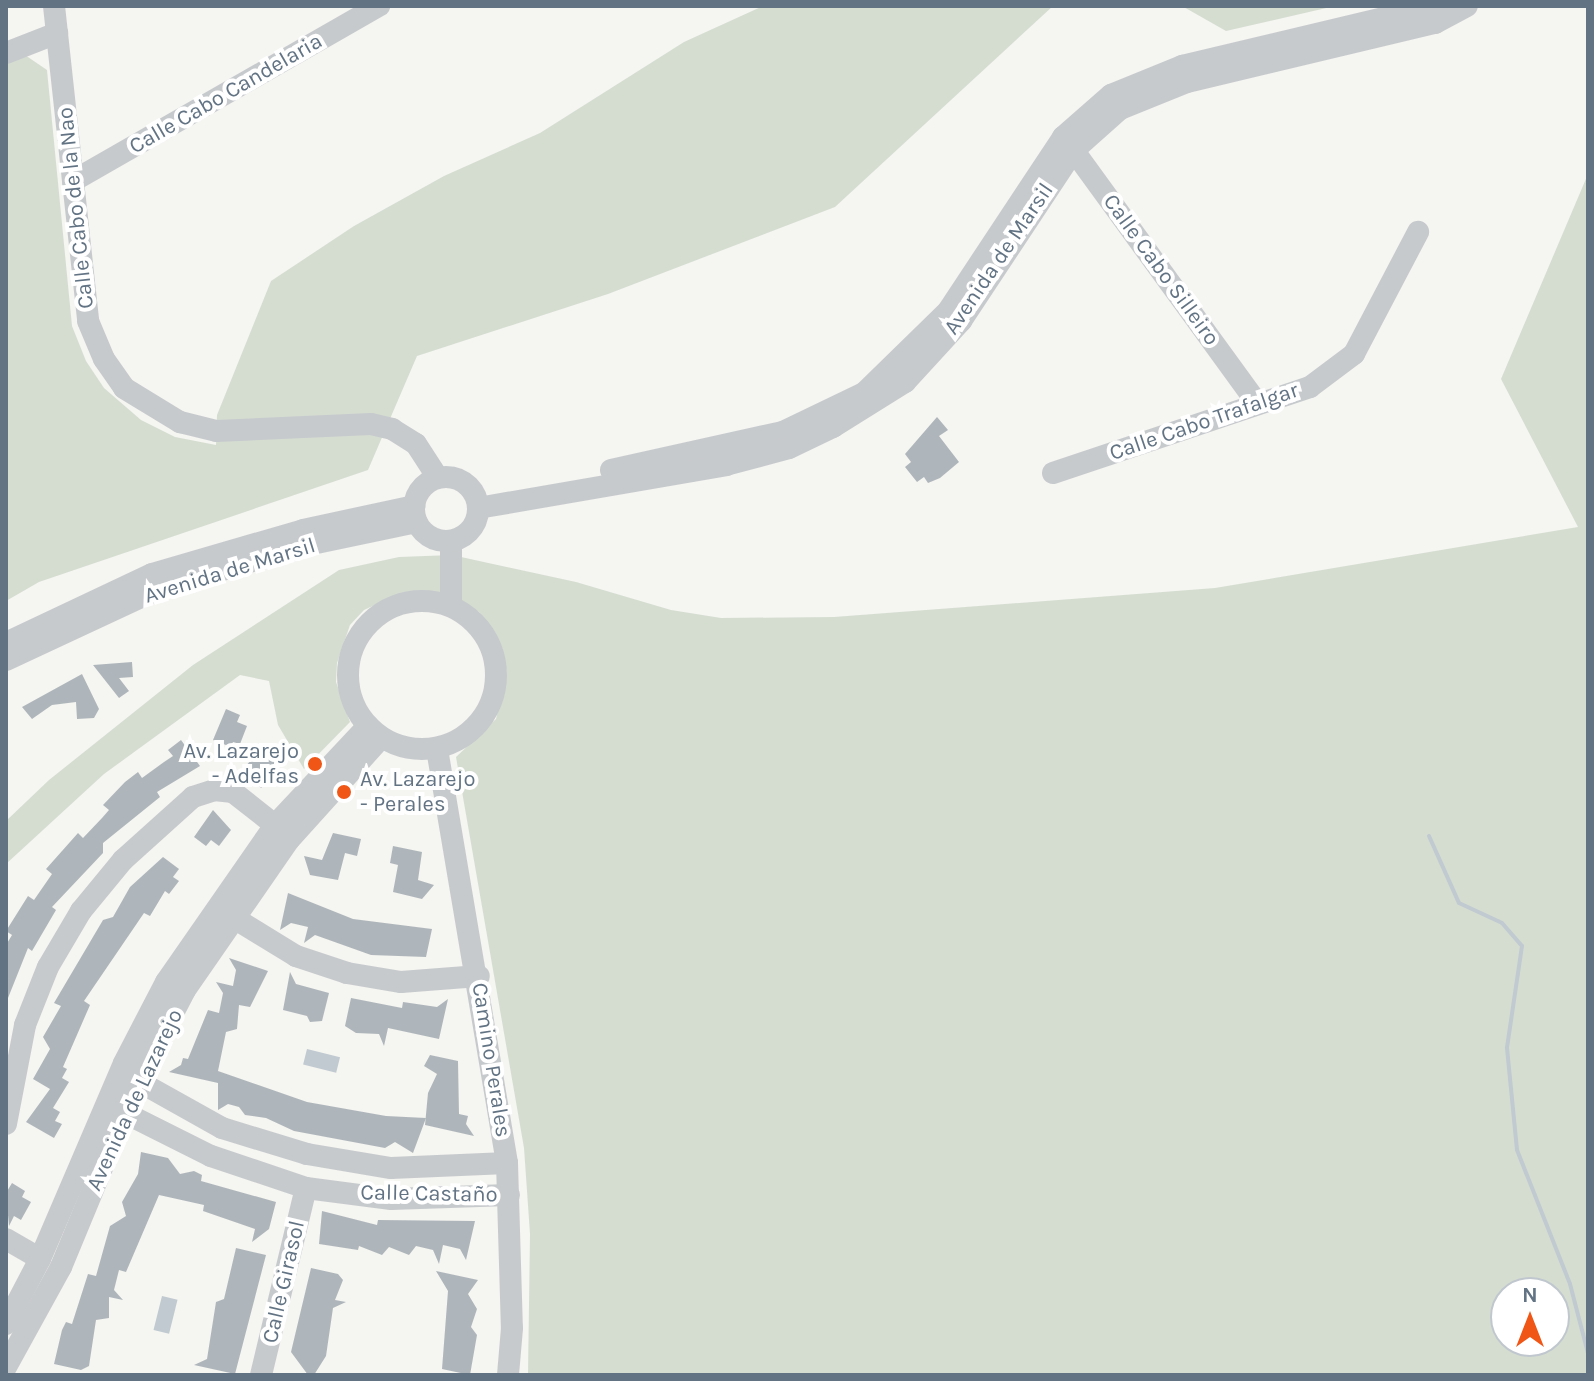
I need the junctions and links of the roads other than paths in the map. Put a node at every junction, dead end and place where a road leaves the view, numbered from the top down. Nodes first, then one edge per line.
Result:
1 (54, 6) edge
2 (379, 6) edge
3 (1433, 6) edge
4 (1467, 6) edge
5 (57, 33) junction
6 (6, 53) edge
7 (1068, 144) junction
8 (73, 181) junction
9 (1418, 232) dead end
10 (1258, 404) junction
11 (1053, 473) dead end
12 (438, 478) junction
13 (477, 501) junction
14 (416, 514) junction
15 (451, 541) junction
16 (451, 606) junction
17 (6, 643) edge
18 (6, 660) edge
19 (374, 732) junction
20 (437, 749) junction
21 (275, 825) junction
22 (234, 918) junction
23 (479, 976) junction
24 (138, 1081) junction
25 (125, 1113) junction
26 (6, 1124) edge
27 (507, 1163) junction
28 (306, 1188) junction
29 (509, 1195) junction
30 (6, 1239) edge
31 (40, 1259) junction
32 (6, 1324) edge
33 (6, 1367) edge
34 (261, 1375) edge
35 (508, 1375) edge

1 - 5 street, Calle Cabo de la Nao
2 - 8 street, Calle Cabo Candelaria
3 - 7 street, Avenida de Marsil
4 - 7 street, Avenida de Marsil
5 - 6 street
5 - 8 street, Calle Cabo de la Nao
7 - 10 street, Calle Cabo Silleiro
7 - 13 street, Avenida de Marsil
8 - 12 street, Calle Cabo de la Nao
9 - 10 street, Calle Cabo Trafalgar
10 - 11 street, Calle Cabo Trafalgar
12 - 13 street
12 - 14 street
13 - 15 street
14 - 15 street
14 - 17 street, Avenida de Marsil
14 - 18 street, Avenida de Marsil
15 - 16 street
16 - 19 street
16 - 20 street
19 - 20 street
19 - 21 street, Avenida de Lazarejo
19 - 22 street, Avenida de Lazarejo
20 - 23 street, Camino Perales
21 - 26 street
21 - 31 street, Avenida de Lazarejo
22 - 23 street
22 - 24 street, Avenida de Lazarejo
23 - 27 street, Camino Perales
24 - 25 street, Avenida de Lazarejo
24 - 27 street, Calle Castaño
25 - 28 street, Calle Castaño
25 - 33 street, Avenida de Lazarejo
27 - 29 street, Camino Perales
28 - 29 street, Calle Castaño
28 - 34 street, Calle Girasol
29 - 35 street, Camino Perales
30 - 31 street
31 - 32 street, Avenida de Lazarejo

